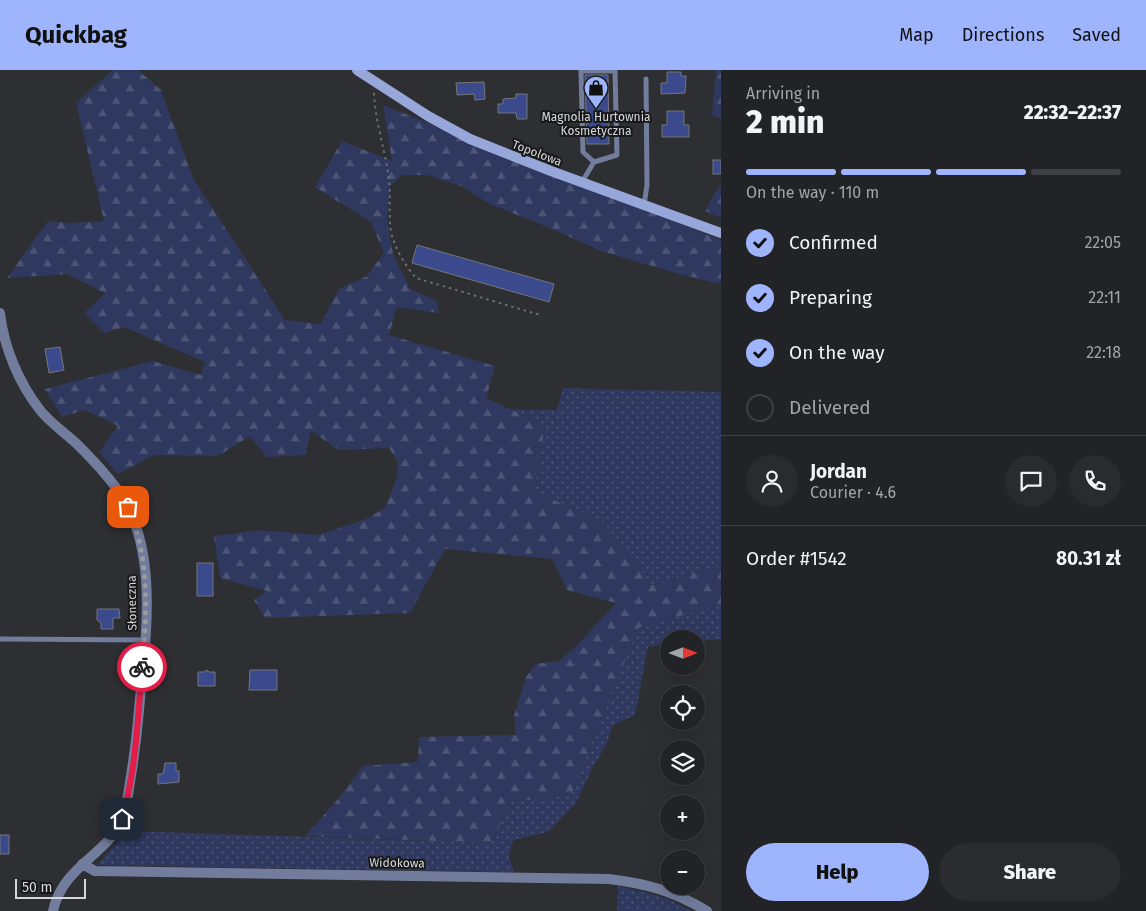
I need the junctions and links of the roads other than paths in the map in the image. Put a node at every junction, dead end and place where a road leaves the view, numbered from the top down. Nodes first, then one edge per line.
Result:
1 (357, 70) edge
2 (646, 79) dead end
3 (594, 162) junction
4 (582, 183) junction
5 (644, 205) junction
6 (721, 233) edge
7 (0, 313) edge
8 (0, 638) edge
9 (145, 640) junction
10 (82, 864) junction
11 (53, 911) edge
12 (707, 911) edge

1 - 4 street, Topolowa
2 - 5 lane
3 - 3 lane
3 - 4 lane
4 - 5 street, Topolowa
5 - 6 street, Topolowa
7 - 9 street, Słoneczna
8 - 9 lane
9 - 10 street, Słoneczna
10 - 11 street, Słoneczna
10 - 12 street, Widokowa

